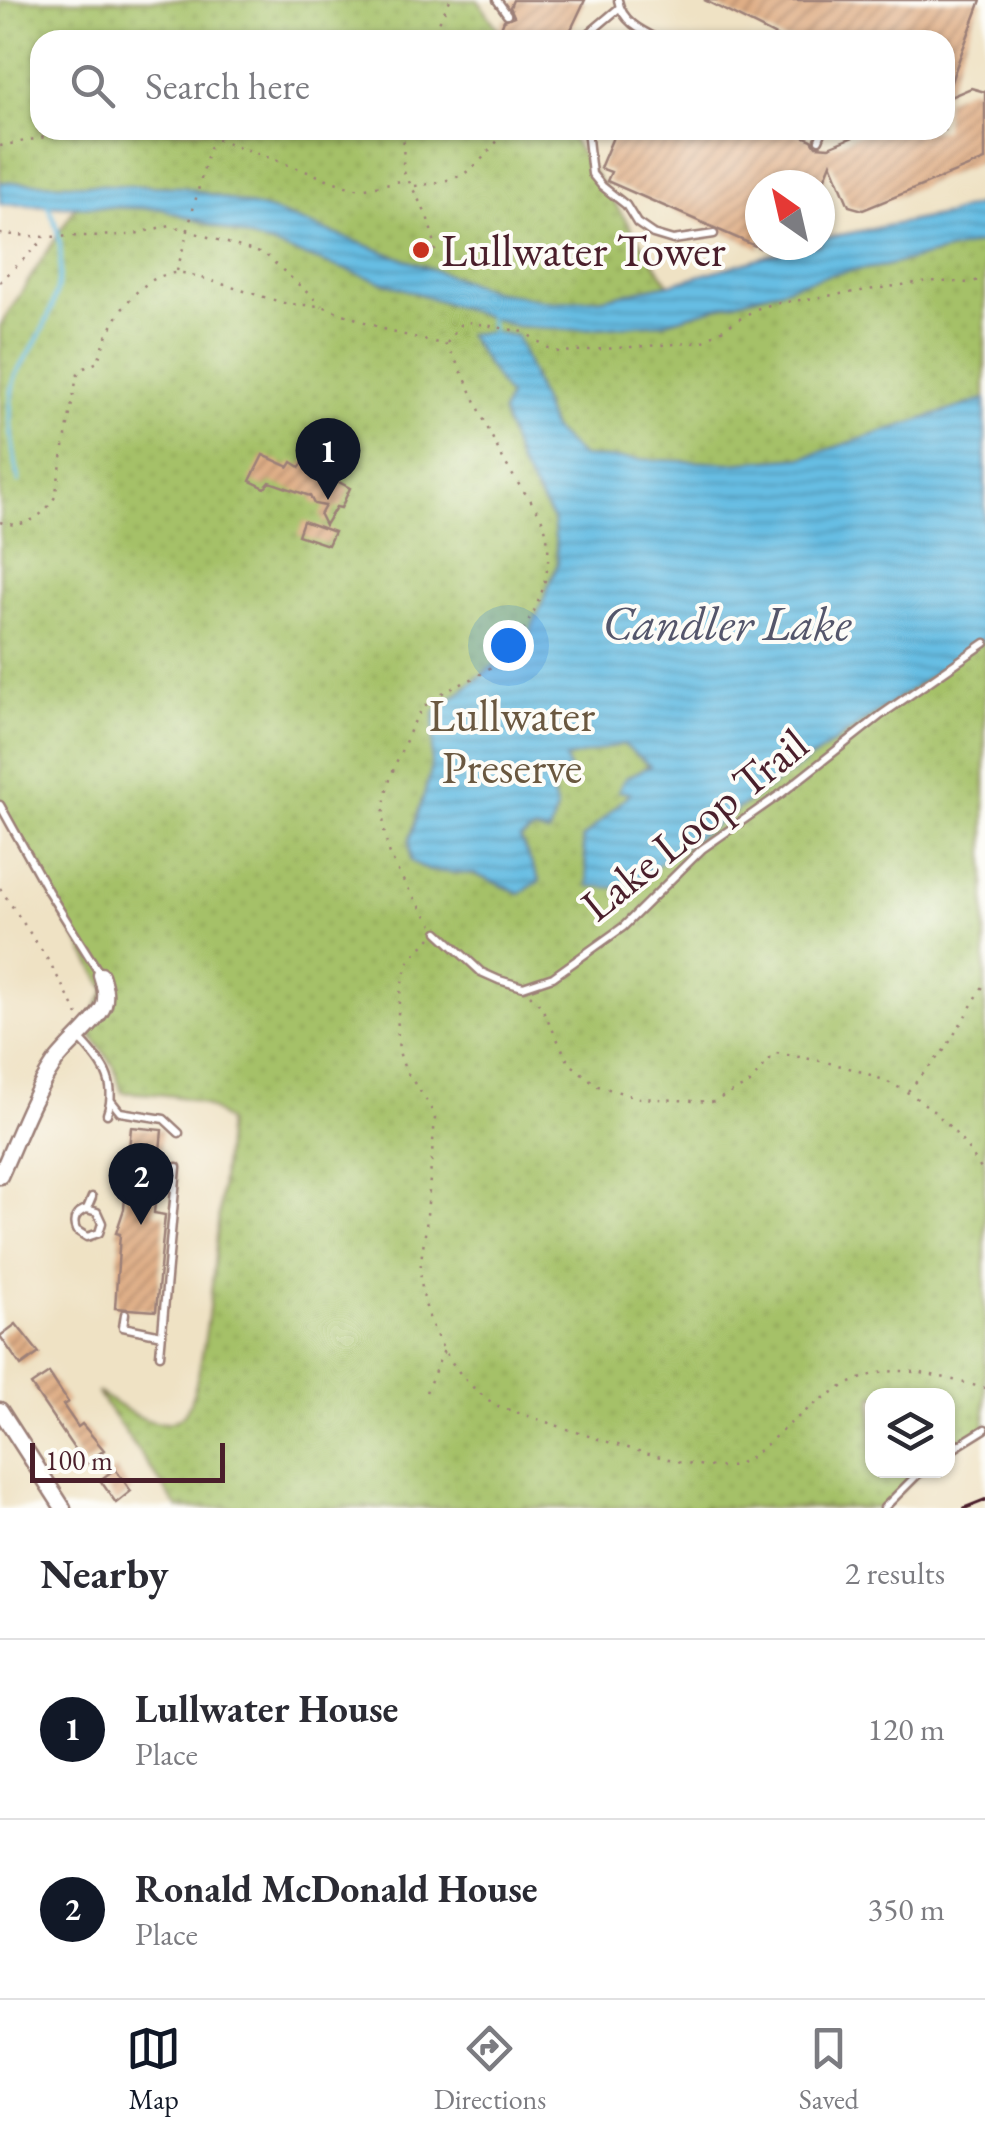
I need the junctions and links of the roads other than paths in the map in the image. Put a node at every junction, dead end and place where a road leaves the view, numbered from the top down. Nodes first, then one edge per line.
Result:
1 (498, 0) edge
2 (619, 4) edge
3 (507, 14) dead end
4 (591, 30) edge
5 (639, 30) edge
6 (588, 140) edge
7 (714, 234) dead end
8 (985, 644) edge
9 (0, 805) edge
10 (438, 932) road end
11 (101, 974) joint
12 (81, 1032) junction
13 (111, 1101) junction
14 (106, 1114) dead end
15 (179, 1134) dead end
16 (178, 1167) dead end
17 (0, 1176) edge
18 (92, 1197) dead end
19 (86, 1210) junction
20 (125, 1314) dead end
21 (162, 1335) junction
22 (160, 1356) dead end
23 (0, 1410) edge
24 (985, 1429) edge
25 (955, 1448) edge
26 (914, 1478) edge
27 (64, 1508) edge
28 (884, 1508) edge

1 - 3 lane
2 - 4 lane
2 - 5 lane
6 - 7 lane
8 - 10 lane, Lake Loop Trail
9 - 11 lane
11 - 12 street
12 - 13 lane
12 - 17 street
13 - 14 lane
13 - 15 lane
16 - 21 lane
18 - 19 lane
19 - 19 lane
20 - 21 lane
21 - 22 lane
23 - 27 street
24 - 25 lane
26 - 28 lane

